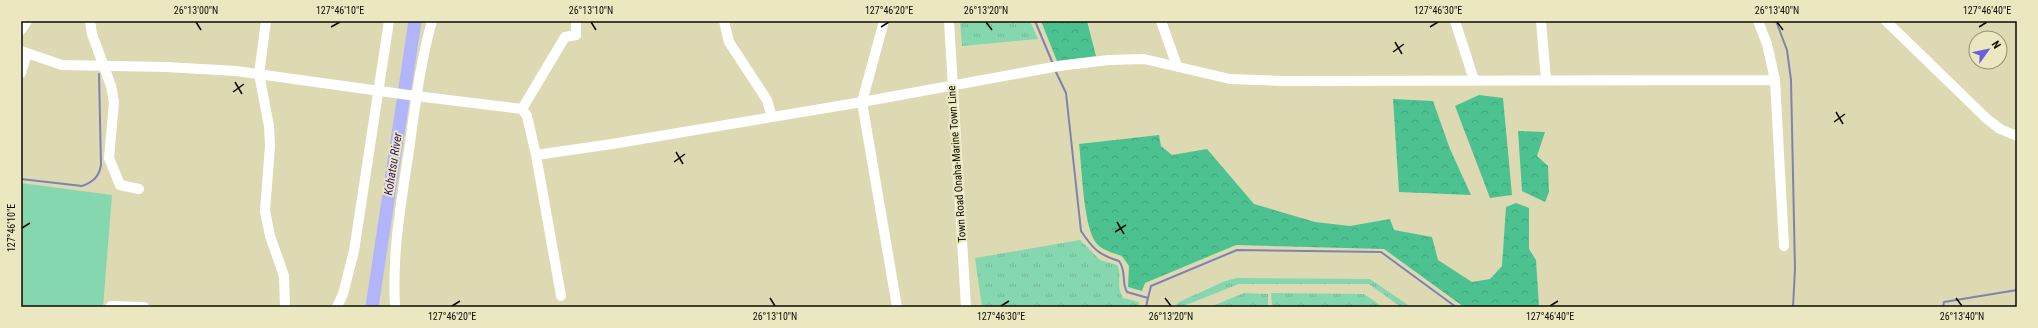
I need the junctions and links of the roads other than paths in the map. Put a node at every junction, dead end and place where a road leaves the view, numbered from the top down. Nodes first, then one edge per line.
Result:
1 (27, 21) edge
2 (90, 21) edge
3 (266, 21) edge
4 (389, 21) edge
5 (432, 21) edge
6 (576, 21) edge
7 (724, 21) edge
8 (884, 21) edge
9 (949, 21) edge
10 (1161, 21) edge
11 (1455, 21) edge
12 (1541, 21) edge
13 (1758, 21) edge
14 (1886, 21) edge
15 (21, 30) edge
16 (24, 52) edge
17 (102, 65) junction
18 (1177, 66) junction
19 (21, 73) edge
20 (260, 74) junction
21 (1474, 80) junction
22 (1546, 80) junction
23 (1775, 80) junction
24 (952, 86) junction
25 (381, 92) junction
26 (414, 96) junction
27 (862, 102) junction
28 (522, 108) junction
29 (772, 117) junction
30 (2017, 136) edge
31 (536, 155) junction
32 (139, 189) dead end
33 (1784, 246) dead end
34 (561, 296) dead end
35 (112, 306) dead end
36 (144, 307) edge
37 (285, 307) edge
38 (337, 307) edge
39 (395, 307) edge
40 (897, 307) edge
41 (966, 307) edge

1 - 15 street
2 - 17 street
3 - 20 street
4 - 25 street
5 - 26 street
6 - 28 street
7 - 29 street
8 - 27 street
9 - 24 street, Town Road Onaha-Marine Town Line
10 - 18 street
11 - 21 street
12 - 22 street
13 - 23 street
14 - 30 street
16 - 17 street
16 - 19 street
17 - 20 street
17 - 32 street
18 - 21 street
18 - 24 street
20 - 25 street
20 - 37 street
21 - 22 street
22 - 23 street
23 - 33 street
24 - 27 street
24 - 41 street, Town Road Onaha-Marine Town Line
25 - 26 street
25 - 38 street
26 - 28 street
26 - 39 street
27 - 29 street
27 - 40 street
28 - 31 street
29 - 31 street
31 - 34 street
35 - 36 street

